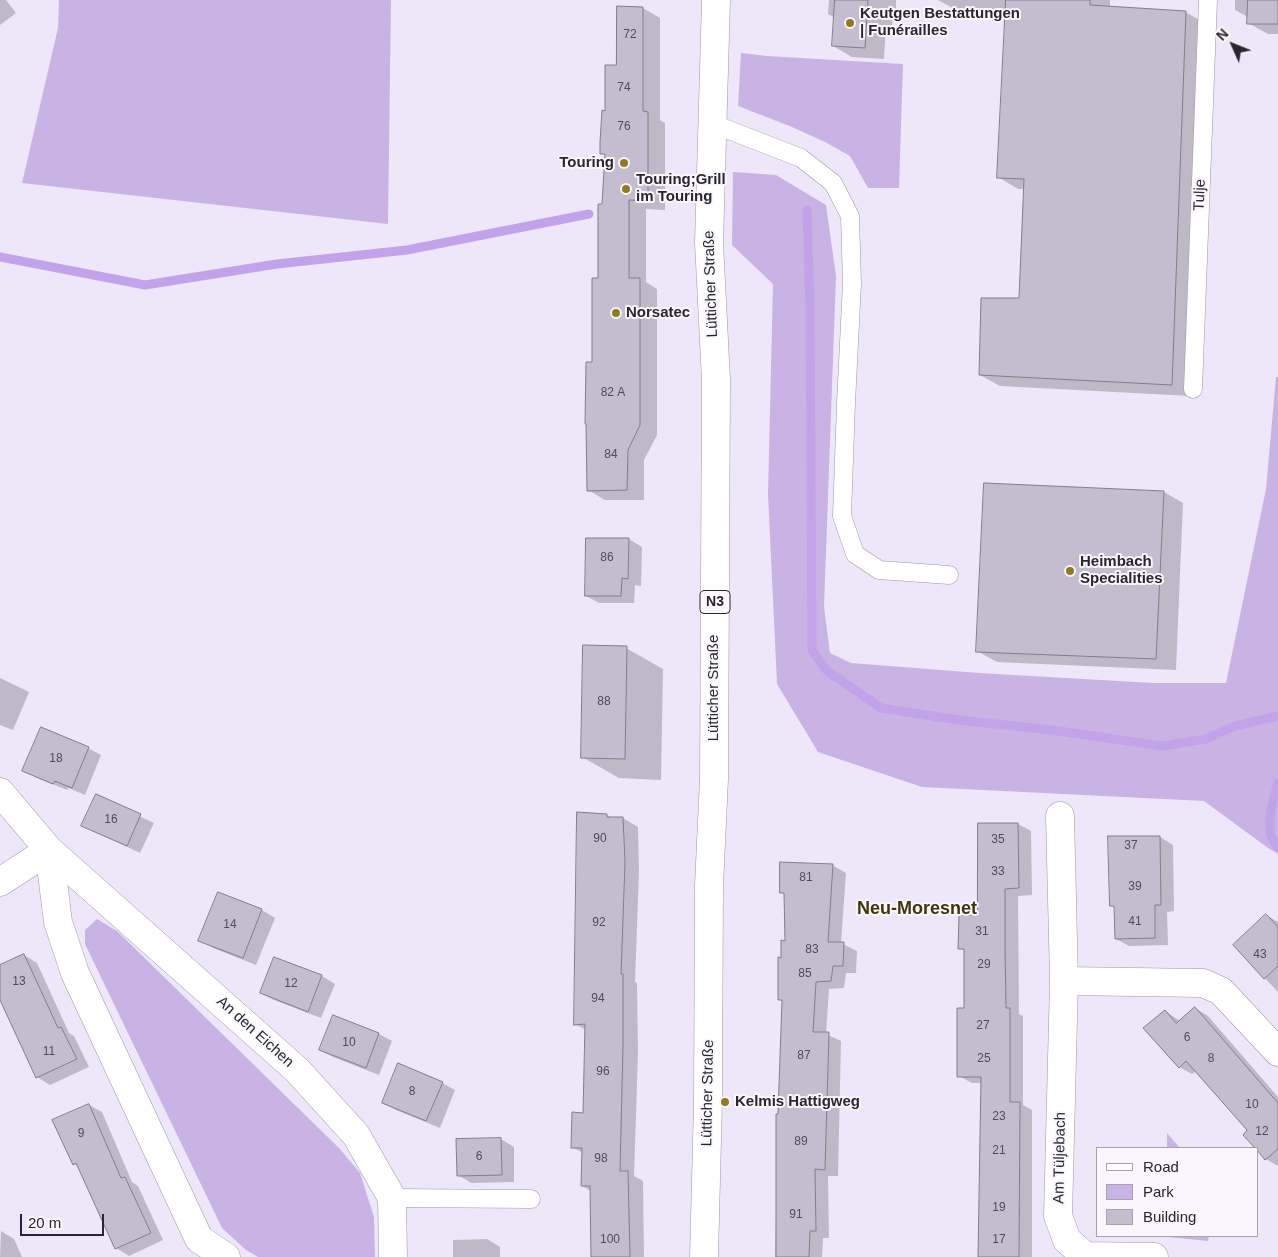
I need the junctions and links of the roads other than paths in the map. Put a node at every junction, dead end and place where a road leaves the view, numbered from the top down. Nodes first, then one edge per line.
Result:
1 (716, 0) edge
2 (1208, 0) edge
3 (711, 124) junction
4 (1193, 389) dead end
5 (949, 575) dead end
6 (0, 792) edge
7 (1060, 816) dead end
8 (49, 850) junction
9 (0, 882) edge
10 (1064, 981) junction
11 (1278, 1052) edge
12 (392, 1198) junction
13 (531, 1199) dead end
14 (226, 1257) edge
15 (393, 1257) edge
16 (704, 1257) edge
17 (1154, 1257) edge

1 - 3 street, Lütticher Straße / N3
2 - 4 lane, Tulje
3 - 5 lane
3 - 16 street, Lütticher Straße / N3
6 - 8 street, An den Eichen
7 - 10 street, Am Tüljebach
8 - 9 street
8 - 12 street, An den Eichen
8 - 14 street
10 - 11 street
10 - 17 street, Am Tüljebach
12 - 13 lane
12 - 15 street, An den Eichen

